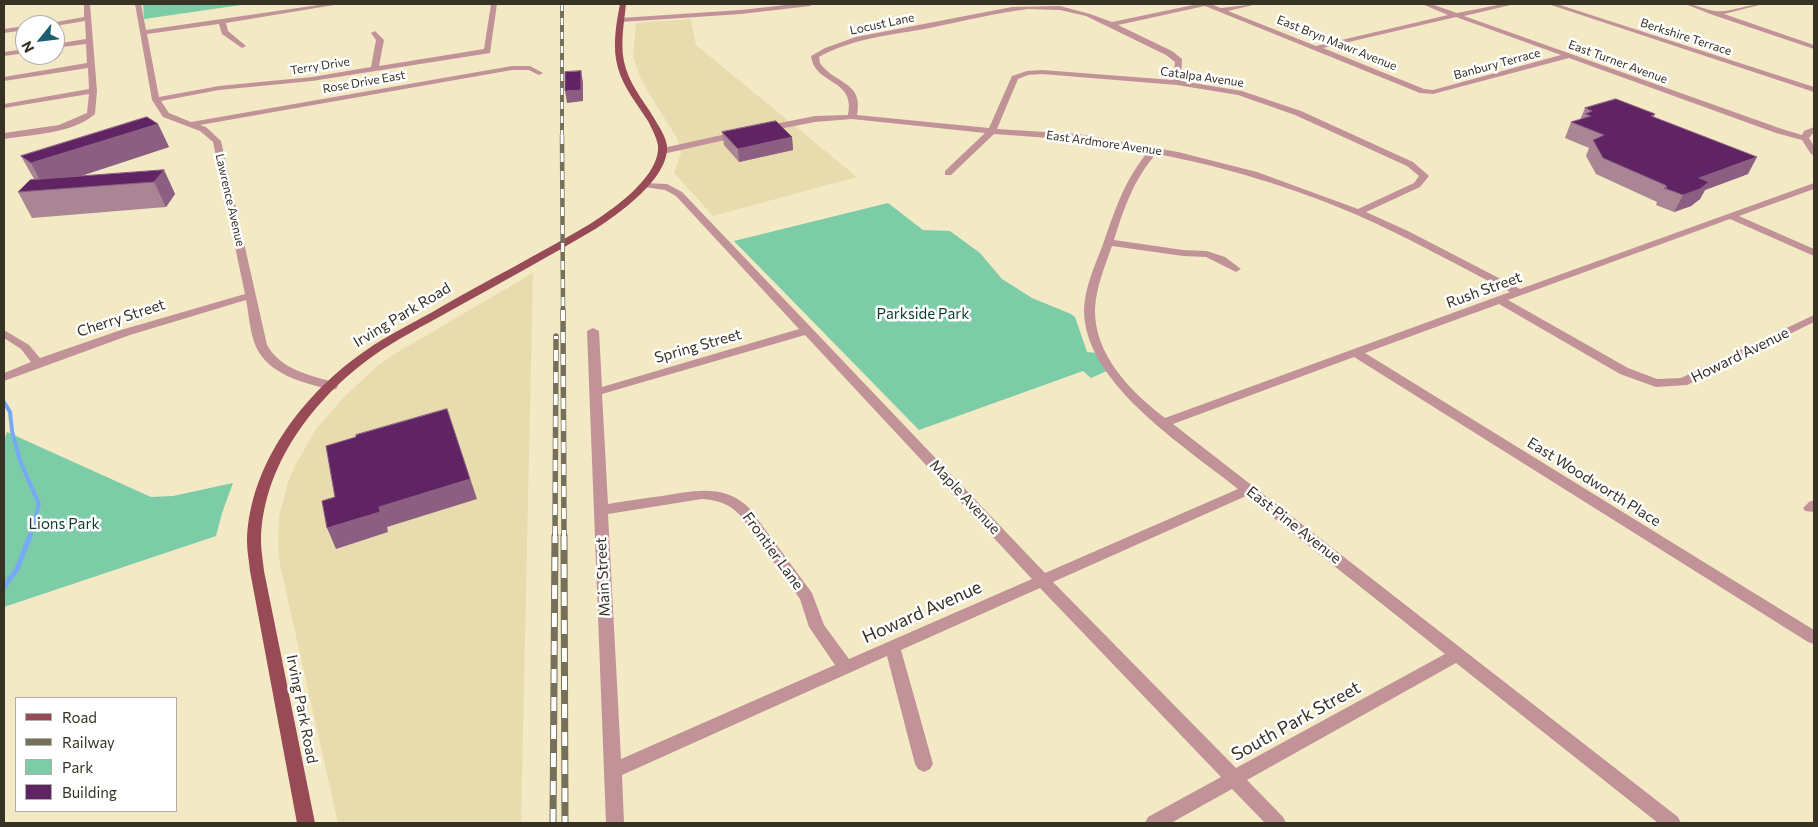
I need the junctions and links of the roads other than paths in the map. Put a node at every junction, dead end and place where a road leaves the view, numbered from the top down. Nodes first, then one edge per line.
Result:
1 (87, 4) edge
2 (138, 4) edge
3 (337, 4) edge
4 (494, 4) edge
5 (623, 4) edge
6 (810, 4) edge
7 (1013, 4) edge
8 (1206, 4) edge
9 (1254, 4) edge
10 (1426, 4) edge
11 (1512, 4) edge
12 (1551, 4) edge
13 (1688, 4) edge
14 (1760, 4) edge
15 (771, 6) edge
16 (1021, 8) junction
17 (1221, 10) junction
18 (1714, 14) junction
19 (1457, 16) junction
20 (87, 19) junction
21 (621, 20) junction
22 (222, 21) junction
23 (65, 22) edge
24 (1108, 24) junction
25 (375, 32) dead end
26 (144, 33) junction
27 (89, 41) junction
28 (65, 45) edge
29 (242, 46) dead end
30 (1814, 47) edge
31 (1316, 48) junction
32 (1568, 56) junction
33 (91, 65) junction
34 (375, 69) junction
35 (539, 73) dead end
36 (4, 79) edge
37 (1177, 83) junction
38 (1814, 90) edge
39 (92, 91) junction
40 (1432, 92) joint
41 (156, 100) junction
42 (4, 106) edge
43 (852, 117) junction
44 (192, 124) junction
45 (1814, 129) edge
46 (992, 131) junction
47 (4, 136) edge
48 (1805, 138) junction
49 (663, 150) junction
50 (1155, 150) junction
51 (1814, 152) edge
52 (948, 173) dead end
53 (646, 185) junction
54 (1814, 186) edge
55 (1358, 212) junction
56 (1731, 216) junction
57 (1109, 242) junction
58 (1814, 253) edge
59 (1236, 269) dead end
60 (1520, 293) junction
61 (250, 296) junction
62 (1500, 300) junction
63 (1814, 318) edge
64 (808, 330) junction
65 (593, 331) dead end
66 (4, 332) edge
67 (1356, 353) junction
68 (37, 362) junction
69 (4, 377) edge
70 (332, 386) junction
71 (597, 392) junction
72 (1164, 423) junction
73 (1249, 490) junction
74 (600, 510) junction
75 (1043, 580) junction
76 (1814, 638) edge
77 (892, 647) junction
78 (1458, 654) junction
79 (846, 668) junction
80 (924, 764) dead end
81 (612, 771) junction
82 (1234, 778) junction
83 (306, 823) edge
84 (615, 823) edge
85 (1154, 823) edge
86 (1277, 823) edge
87 (1672, 823) edge

1 - 20 street
2 - 26 street
3 - 22 street
4 - 34 street, Terry Drive
5 - 21 main road
6 - 15 street
7 - 16 street
8 - 17 street, East Bryn Mawr Avenue
8 - 24 street
9 - 17 street
10 - 19 street, East Turner Avenue
11 - 19 street
12 - 38 street, Berkshire Terrace
13 - 18 street
14 - 18 street
15 - 21 street
16 - 24 street, Locust Lane
16 - 43 street, Locust Lane
17 - 31 street, East Bryn Mawr Avenue
18 - 30 street
19 - 31 street
19 - 32 street, East Turner Avenue
20 - 23 street
20 - 27 street
21 - 49 main road
22 - 26 street
22 - 29 street
24 - 37 street, Locust Lane
25 - 34 street
26 - 41 street
27 - 28 street
27 - 33 street
31 - 40 street, East Bryn Mawr Avenue
32 - 40 street, Banbury Terrace
32 - 48 street, East Turner Avenue
33 - 36 street
33 - 39 street
34 - 41 street, Terry Drive
35 - 44 street, Rose Drive East
37 - 46 street, Catalpa Avenue
37 - 55 street, Catalpa Avenue
39 - 42 street
39 - 47 street
41 - 44 street, Lawrence Avenue
43 - 46 street, East Ardmore Avenue
43 - 49 street, East Ardmore Avenue
44 - 61 street, Lawrence Avenue
45 - 48 street
46 - 50 street, East Ardmore Avenue
46 - 52 street
48 - 51 street
49 - 53 main road, Irving Park Road
50 - 55 street, East Ardmore Avenue
50 - 57 street, East Pine Avenue
53 - 64 street, Maple Avenue
53 - 70 main road, Irving Park Road
54 - 56 street, Rush Street
55 - 60 street, East Ardmore Avenue
56 - 58 street
56 - 60 street, Rush Street
57 - 59 street
57 - 72 street, East Pine Avenue
60 - 62 street, Rush Street
61 - 68 street, Cherry Street
61 - 70 street, Lawrence Avenue
62 - 63 street, Howard Avenue
62 - 67 street, Rush Street
64 - 71 street, Spring Street
64 - 75 street, Maple Avenue
65 - 71 street, Main Street
66 - 68 street
67 - 72 street, Rush Street
67 - 76 street, East Woodworth Place
68 - 69 street, Cherry Street
70 - 83 main road, Irving Park Road
71 - 74 street, Main Street
72 - 73 street, East Pine Avenue
73 - 75 street, Howard Avenue
73 - 78 street, East Pine Avenue
74 - 79 street, Frontier Lane
74 - 81 street, Main Street
75 - 77 street, Howard Avenue
75 - 82 street, Maple Avenue
77 - 79 street, Howard Avenue
77 - 80 street
78 - 82 street, South Park Street
78 - 87 street, East Pine Avenue
79 - 81 street, Howard Avenue
81 - 84 street, Main Street
82 - 85 street, South Park Street
82 - 86 street, Maple Avenue

